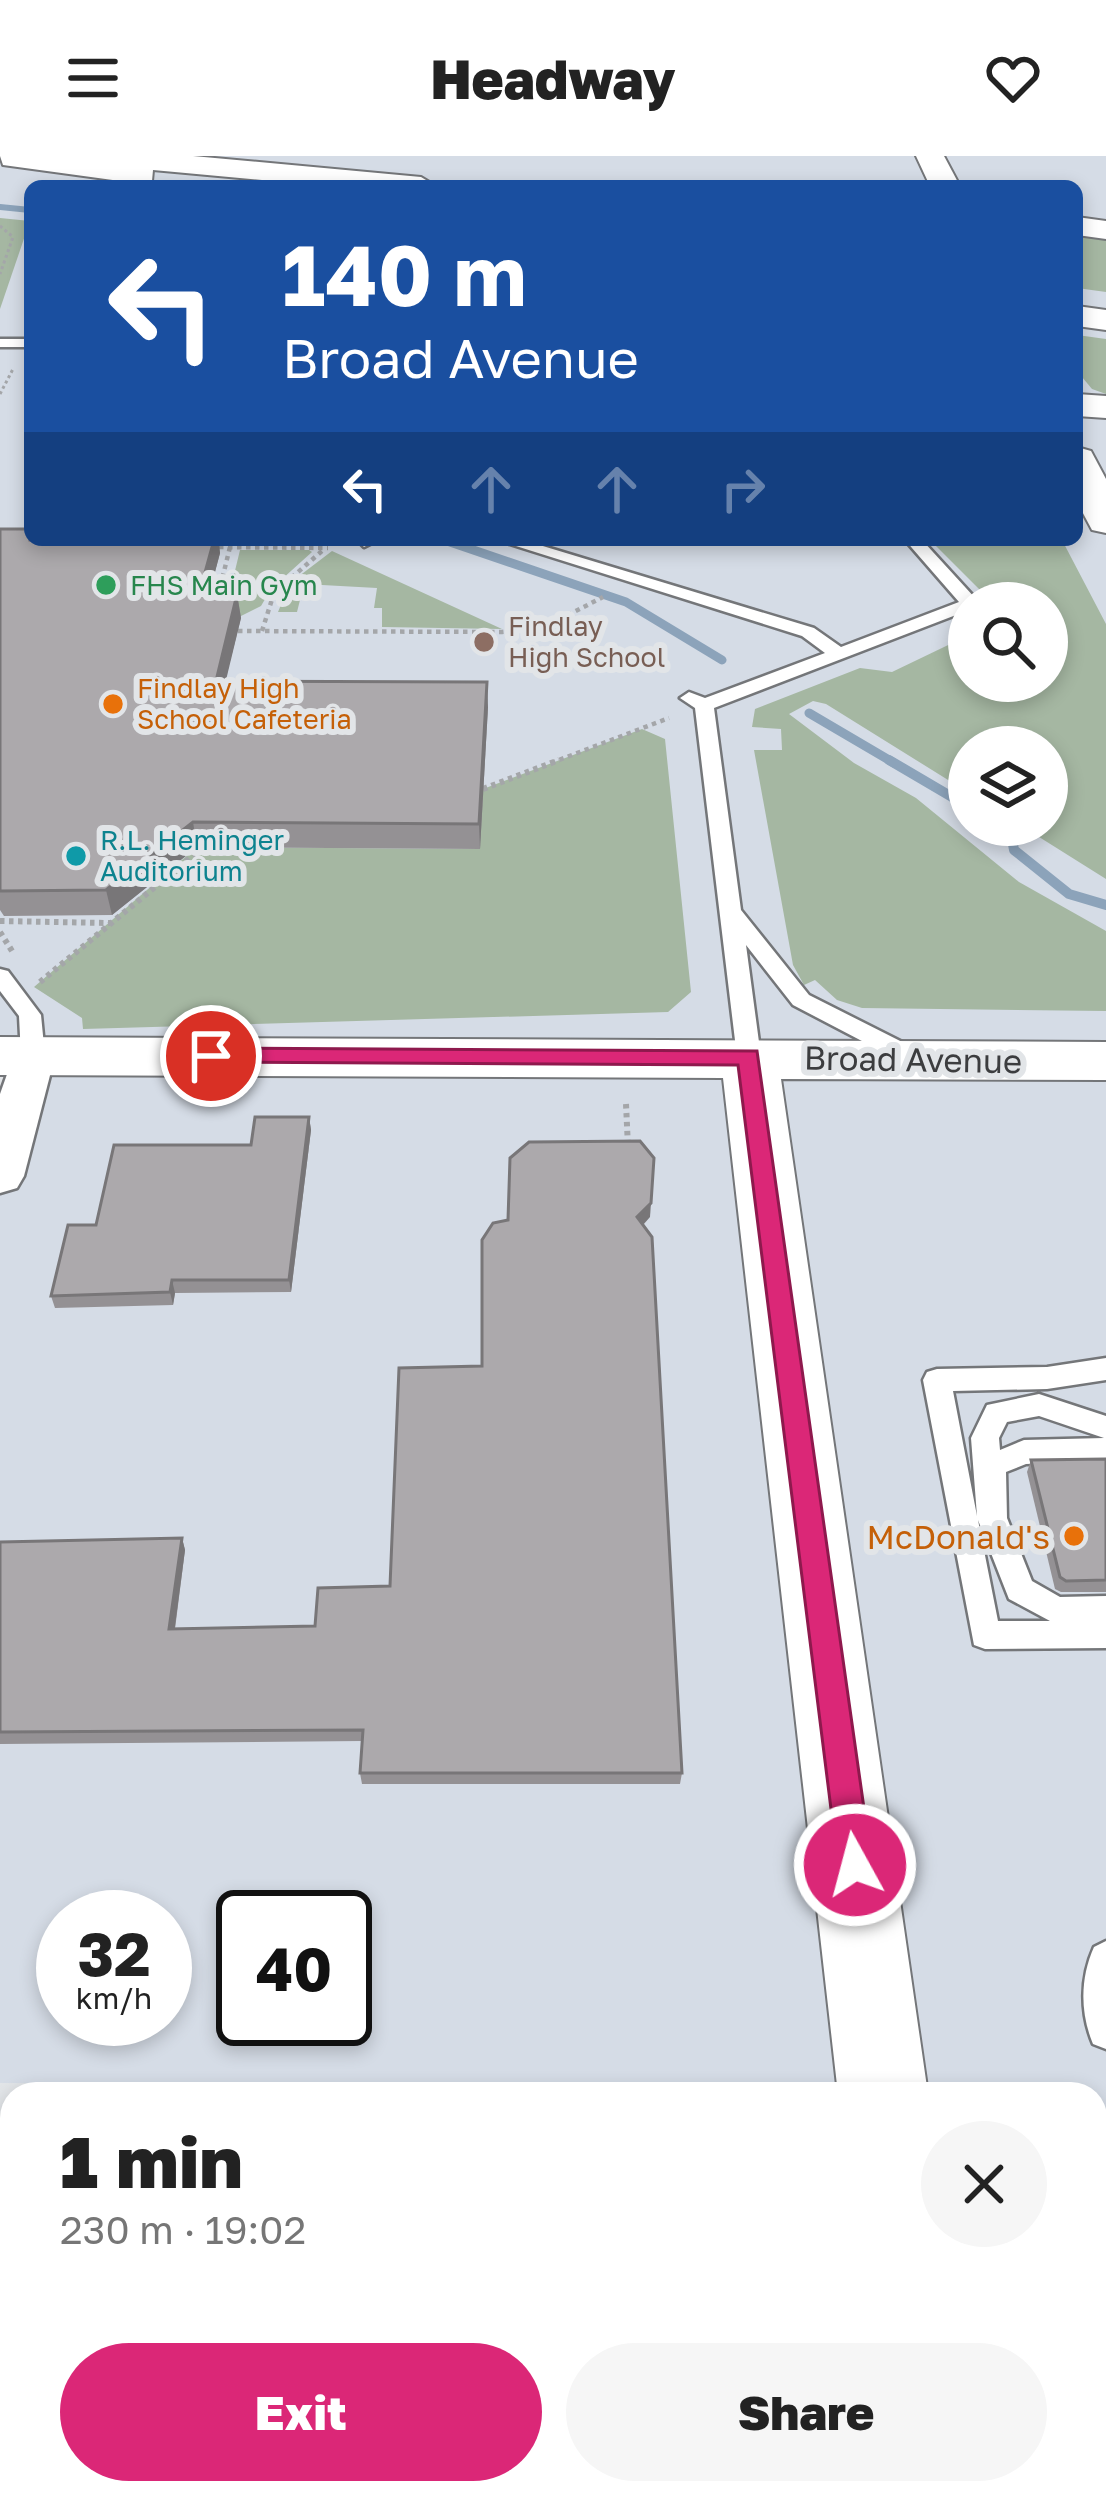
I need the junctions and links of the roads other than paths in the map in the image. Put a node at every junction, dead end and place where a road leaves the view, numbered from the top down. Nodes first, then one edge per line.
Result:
1 (3, 156) edge
2 (99, 156) edge
3 (0, 168) edge
4 (87, 180) edge
5 (184, 180) edge
6 (357, 180) edge
7 (1083, 472) edge
8 (1106, 521) edge
9 (526, 546) edge
10 (918, 546) edge
11 (951, 582) edge
12 (948, 611) edge
13 (838, 653) junction
14 (730, 910) junction
15 (0, 976) edge
16 (17, 1056) edge
17 (749, 1057) junction
18 (916, 1059) junction
19 (1106, 1061) edge
20 (0, 1176) edge
21 (1106, 1369) edge
22 (1106, 1427) edge
23 (1106, 1449) edge
24 (992, 1518) junction
25 (1106, 1609) edge
26 (1106, 1634) edge
27 (1106, 1958) edge
28 (1106, 2031) edge
29 (882, 2082) edge

1 - 5 main road
2 - 6 main road
3 - 4 main road
7 - 8 main road
9 - 13 lane
10 - 11 lane
12 - 13 lane
13 - 14 lane
14 - 17 lane
14 - 18 lane
15 - 16 lane
16 - 17 main road, Broad Avenue
16 - 20 street
17 - 18 main road, Broad Avenue
17 - 29 main road
18 - 19 main road, Broad Avenue
21 - 26 lane
22 - 24 lane
23 - 24 lane
24 - 25 lane
27 - 28 lane

